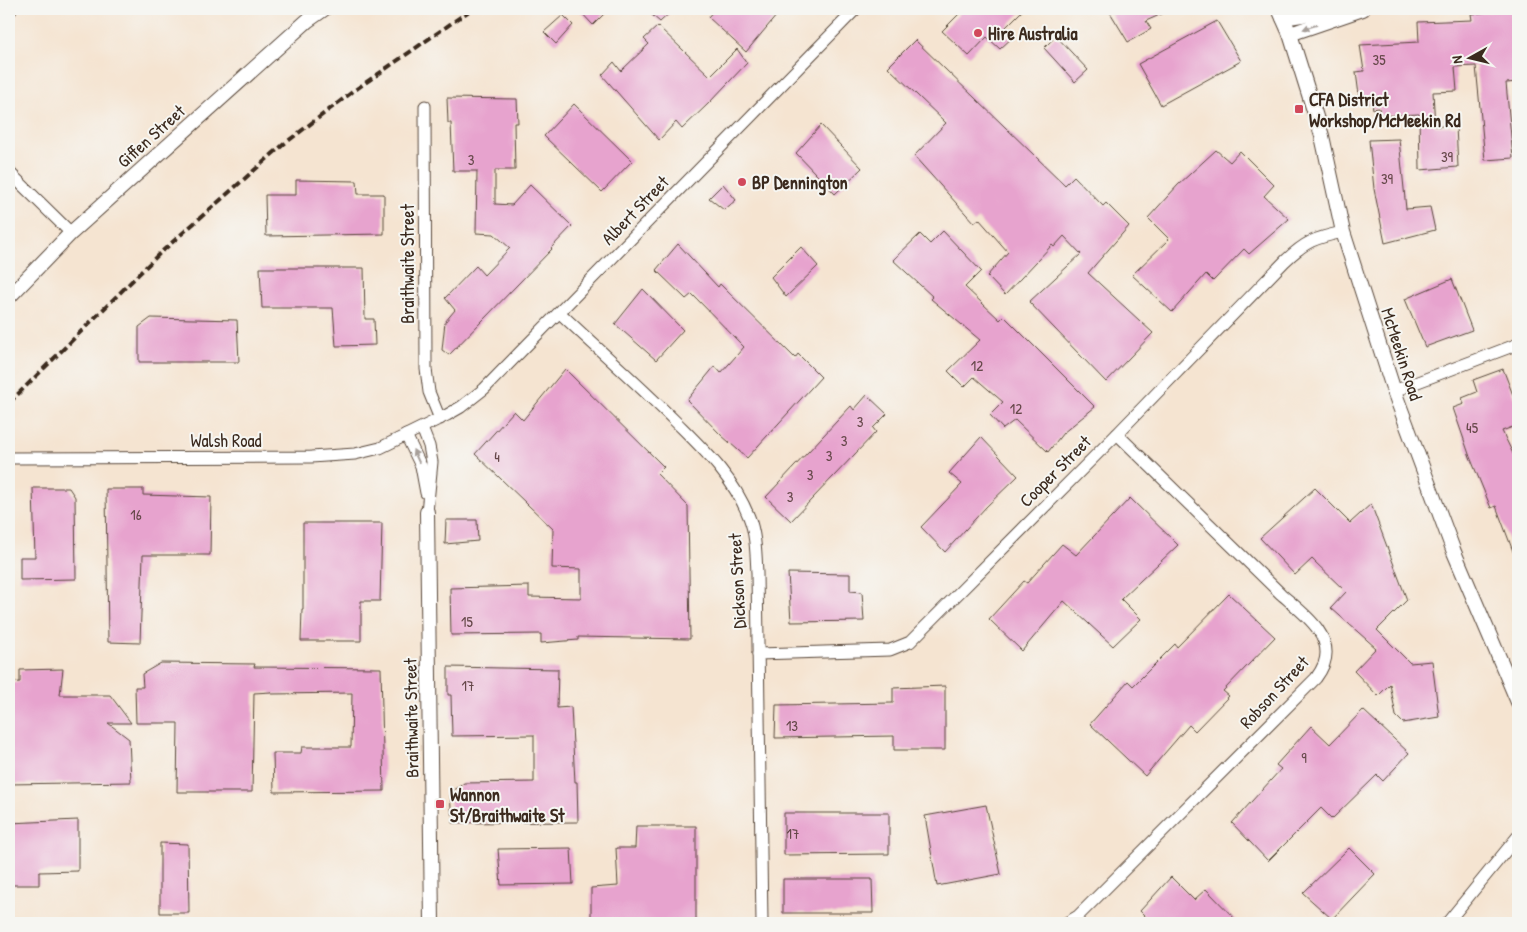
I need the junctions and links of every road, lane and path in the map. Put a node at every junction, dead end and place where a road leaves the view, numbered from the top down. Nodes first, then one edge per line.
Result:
1 (12, 9) edge
2 (324, 9) edge
3 (856, 9) edge
4 (1339, 9) edge
5 (1363, 9) edge
6 (9, 12) edge
7 (1281, 13) edge
8 (1290, 34) junction
9 (425, 106) dead end
10 (9, 172) edge
11 (1343, 232) junction
12 (71, 233) junction
13 (9, 297) edge
14 (560, 313) junction
15 (1518, 344) edge
16 (1394, 391) junction
17 (431, 424) junction
18 (1117, 434) junction
19 (406, 435) junction
20 (11, 461) edge
21 (427, 512) junction
22 (758, 654) junction
23 (1518, 702) edge
24 (1518, 836) edge
25 (432, 923) edge
26 (762, 923) edge
27 (1066, 923) edge
28 (1447, 923) edge

1 - 6 street
2 - 12 street, Giffen Street
3 - 14 street, Albert Street
4 - 7 street
5 -> 8 street
7 - 8 street, McMeekin Road
8 - 11 street, McMeekin Road
9 - 17 street, Braithwaite Street
10 - 12 street
11 - 16 street, McMeekin Road
11 - 18 street, Cooper Street
12 - 13 street, Giffen Street
14 - 17 street, Albert Street
14 - 22 street, Dickson Street
15 - 16 street
16 - 23 street, McMeekin Road
17 - 19 street, Walsh Road
17 - 21 street, Braithwaite Street
18 - 22 street, Cooper Street
18 - 27 street, Robson Street
19 - 20 street, Walsh Road
21 -> 19 street, Braithwaite Street
21 - 25 street, Braithwaite Street
22 - 26 street, Dickson Street
24 - 28 street

